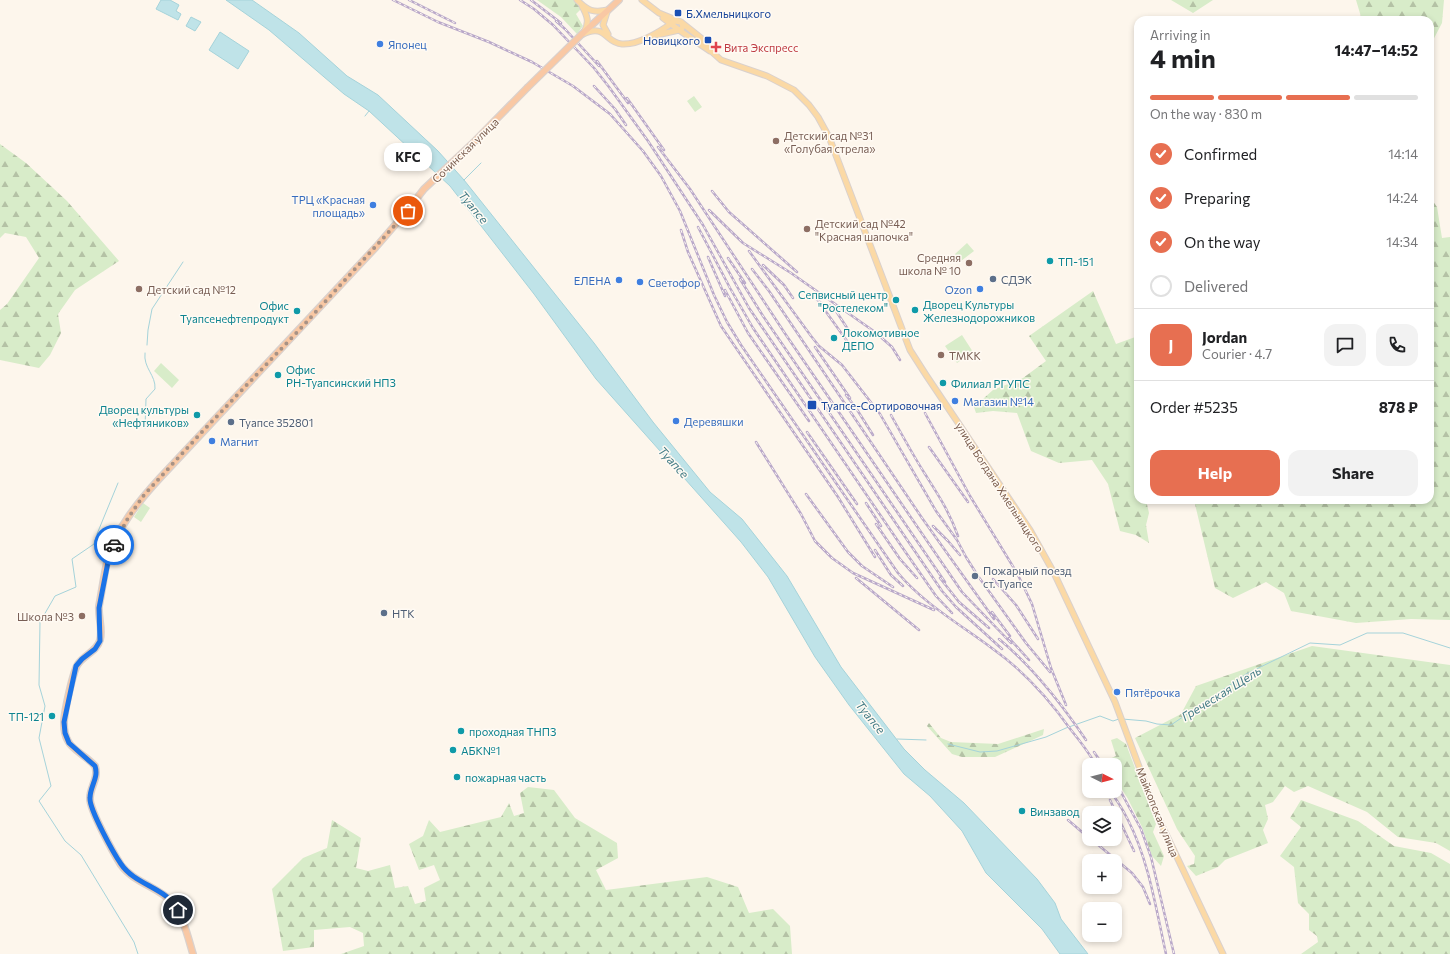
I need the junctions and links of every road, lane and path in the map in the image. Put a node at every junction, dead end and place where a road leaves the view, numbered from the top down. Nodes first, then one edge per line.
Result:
1 (619, 0) edge
2 (642, 0) edge
3 (579, 2) edge
4 (608, 10) junction
5 (659, 13) junction
6 (663, 18) junction
7 (681, 22) junction
8 (671, 24) junction
9 (679, 30) junction
10 (582, 34) junction
11 (652, 36) junction
12 (612, 40) junction
13 (711, 51) junction
14 (1098, 668) joint
15 (193, 954) edge
16 (1223, 954) edge

1 - 4 highway, Сочинская улица
2 - 5 main road
3 - 4 main road
3 - 10 main road
4 - 10 highway, Сочинская улица
4 - 12 main road
5 - 6 main road
5 - 7 main road
6 - 8 main road
6 - 11 main road
7 - 8 main road
7 - 9 main road
7 - 13 main road
8 - 9 main road
8 - 11 main road
9 - 11 main road
9 - 13 main road
10 - 12 main road
10 - 15 highway, Сочинская улица, bridge
11 - 12 main road
13 - 14 main road, улица Богдана Хмельницкого
14 - 16 main road, Майкопская улица

